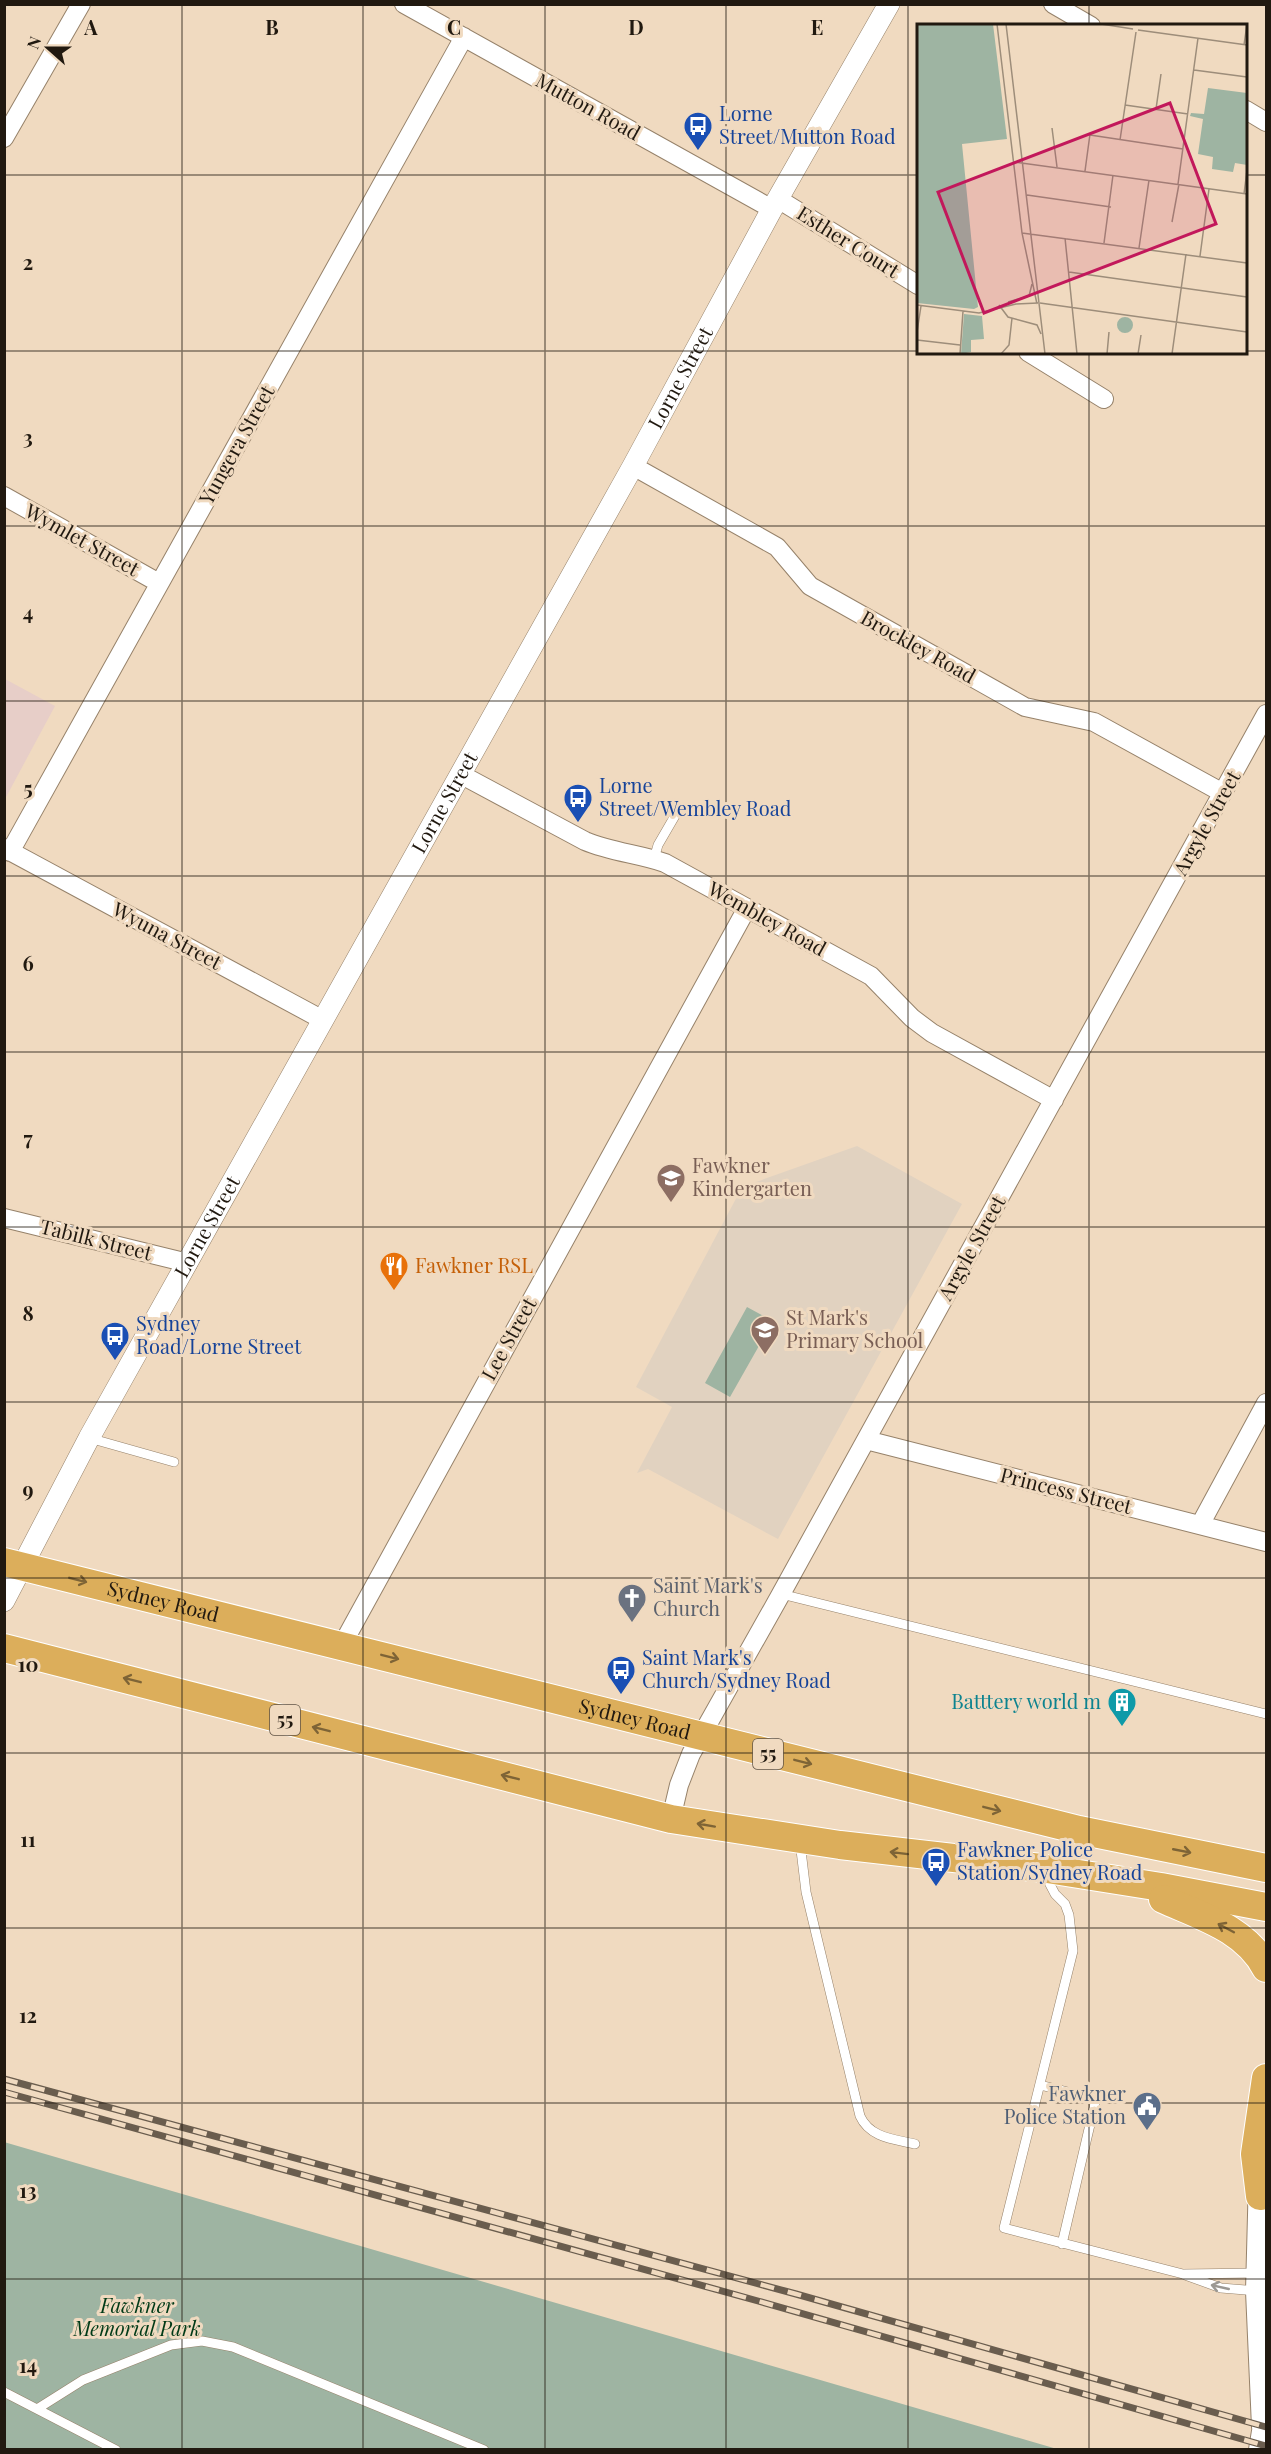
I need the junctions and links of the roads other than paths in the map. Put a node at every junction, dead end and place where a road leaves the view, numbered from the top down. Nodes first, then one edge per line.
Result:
1 (81, 4) edge
2 (404, 4) edge
3 (889, 4) edge
4 (1053, 4) edge
5 (1088, 24) edge
6 (464, 38) junction
7 (1247, 111) edge
8 (1266, 122) edge
9 (4, 138) edge
10 (775, 204) junction
11 (917, 284) edge
12 (1031, 354) edge
13 (1104, 399) dead end
14 (633, 466) junction
15 (4, 496) edge
16 (159, 584) junction
17 (1266, 714) edge
18 (460, 774) junction
19 (1223, 793) junction
20 (676, 814) dead end
21 (7, 850) edge
22 (654, 859) junction
23 (747, 908) junction
24 (323, 1020) junction
25 (1054, 1100) junction
26 (4, 1218) edge
27 (188, 1263) junction
28 (1266, 1403) edge
29 (88, 1438) junction
30 (866, 1440) junction
31 (174, 1462) dead end
32 (1200, 1525) junction
33 (1266, 1542) edge
34 (13, 1564) edge
35 (781, 1594) junction
36 (4, 1601) edge
37 (342, 1645) junction
38 (4, 1648) edge
39 (1266, 1714) edge
40 (700, 1737) junction
41 (671, 1819) junction
42 (800, 1839) junction
43 (1041, 1868) junction
44 (1266, 1868) edge
45 (1120, 1881) junction
46 (1266, 1907) edge
47 (1266, 1968) edge
48 (1266, 2078) edge
49 (1040, 2085) junction
50 (1266, 2129) edge
51 (915, 2144) dead end
52 (1260, 2196) junction
53 (1062, 2244) junction
54 (1183, 2274) junction
55 (1263, 2282) edge
56 (4, 2392) edge
57 (37, 2409) junction
58 (1262, 2438) edge
59 (116, 2450) edge
60 (484, 2450) edge

1 - 9 street
2 - 6 street, Mutton Road
3 - 10 street, Lorne Street
4 - 5 street
6 - 10 street, Mutton Road
6 - 16 street, Yungera Street
7 - 8 street
10 - 11 street, Esther Court
10 - 14 street, Lorne Street
12 - 13 street
14 - 18 street, Lorne Street
14 - 19 street, Brockley Road
15 - 16 street, Wymlet Street
16 - 21 street, Yungera Street
17 - 19 street, Argyle Street
18 - 22 street, Wembley Road
18 - 24 street, Lorne Street
19 - 25 street, Argyle Street
20 - 22 lane
21 - 24 street, Wyuna Street
22 - 23 street, Wembley Road
23 - 25 street, Wembley Road
23 - 37 street, Lee Street
24 - 27 street, Lorne Street
25 - 30 street, Argyle Street
26 - 27 street, Tabilk Street
27 - 29 street, Lorne Street
28 - 32 street
29 - 31 lane
29 - 34 street, Lorne Street
30 - 32 street, Princess Street
30 - 35 street, Argyle Street
32 - 33 street, Princess Street
34 - 36 street, Lorne Street
34 -> 37 highway, Sydney Road / 55
35 - 39 lane
35 - 40 street, Argyle Street
37 -> 40 highway, Sydney Road / 55
41 -> 38 highway, 55
40 - 41 street, Argyle Street
40 -> 44 highway, Sydney Road / 55
42 -> 41 highway, 55
43 -> 42 highway, 55
42 - 51 lane
43 - 45 highway, 55
43 - 49 lane
45 - 46 highway, 55
47 -> 45 highway
48 - 52 highway
49 - 53 lane
49 - 53 lane
50 - 52 main road
52 - 55 main road
53 - 54 lane
54 - 55 lane
55 -> 54 lane
55 - 58 main road
56 - 57 lane
57 - 59 lane
57 - 60 lane

